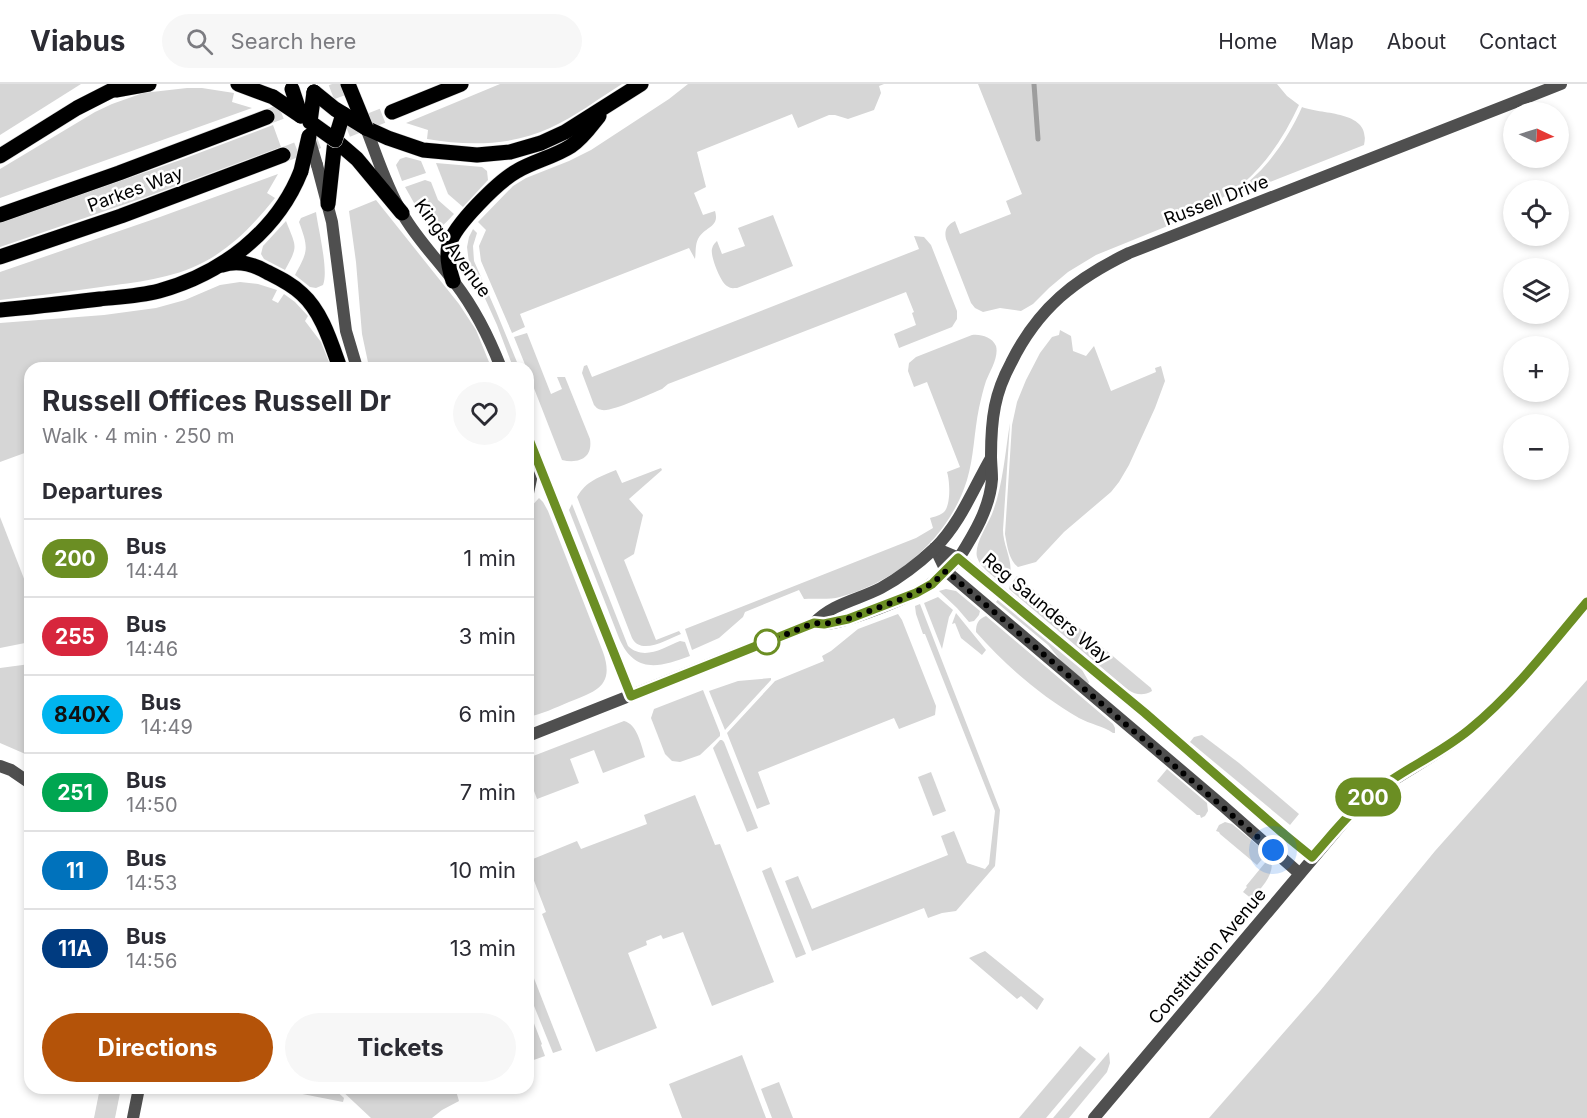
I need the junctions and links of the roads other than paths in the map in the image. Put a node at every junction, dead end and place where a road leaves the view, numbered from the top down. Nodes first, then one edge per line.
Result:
1 (124, 84) edge
2 (149, 84) edge
3 (238, 84) edge
4 (461, 84) edge
5 (641, 84) edge
6 (1561, 84) edge
7 (351, 86) edge
8 (303, 87) edge
9 (110, 91) junction
10 (609, 104) junction
11 (392, 112) tunnel mouth
12 (343, 114) junction
13 (267, 117) tunnel mouth
14 (307, 124) junction
15 (366, 128) junction
16 (335, 140) junction
17 (283, 155) tunnel mouth
18 (0, 156) edge
19 (328, 204) junction
20 (402, 213) junction
21 (0, 215) edge
22 (0, 257) edge
23 (219, 266) junction
24 (453, 280) junction
25 (0, 310) edge
26 (337, 362) edge
27 (355, 362) edge
28 (499, 362) edge
29 (534, 452) edge
30 (991, 458) junction
31 (935, 548) junction
32 (958, 558) junction
33 (946, 571) junction
34 (1587, 602) edge
35 (814, 623) junction
36 (631, 696) junction
37 (1145, 713) junction
38 (1133, 729) junction
39 (534, 734) edge
40 (0, 766) edge
41 (24, 779) edge
42 (1235, 792) junction
43 (1223, 806) junction
44 (1312, 857) junction
45 (1299, 873) junction
46 (138, 1094) edge
47 (132, 1118) edge
48 (1094, 1118) edge

1 - 9 main road
2 - 9 main road
3 - 14 main road, bridge
4 - 11 main road
5 - 10 main road
6 - 30 street, Russell Drive
7 - 12 main road
7 - 15 main road, Kings Avenue, bridge
8 - 12 main road, bridge
8 - 14 main road, bridge
8 - 14 main road, bridge
9 - 18 main road
10 - 15 main road
10 - 24 main road
12 - 15 main road, bridge
12 - 16 main road, bridge
13 - 21 main road, Parkes Way
14 - 16 main road, bridge
14 - 19 street, bridge
14 - 23 main road, bridge
15 - 20 street, Kings Avenue
16 - 19 main road
16 - 20 main road
17 - 22 main road, Parkes Way
19 - 27 street
20 - 24 street, Kings Avenue
23 - 25 main road
23 - 26 main road
24 - 28 street, Kings Avenue
29 - 36 street
30 - 31 street, Russell Drive
30 - 32 street, Russell Drive
31 - 32 street, Reg Saunders Way
31 - 33 street, Reg Saunders Way
31 - 35 street, Russell Drive
32 - 33 street, Russell Drive
32 - 37 street, Reg Saunders Way
33 - 35 street, Russell Drive
33 - 38 street, Reg Saunders Way
34 - 44 street, Constitution Avenue
35 - 36 street, Russell Drive
36 - 39 street, Russell Drive
37 - 38 street
37 - 42 street, Reg Saunders Way
38 - 43 street, Reg Saunders Way
40 - 41 street
42 - 43 street
42 - 44 street, Reg Saunders Way
43 - 45 street, Reg Saunders Way
44 - 45 street, Constitution Avenue
45 - 48 street, Constitution Avenue
46 - 47 street

